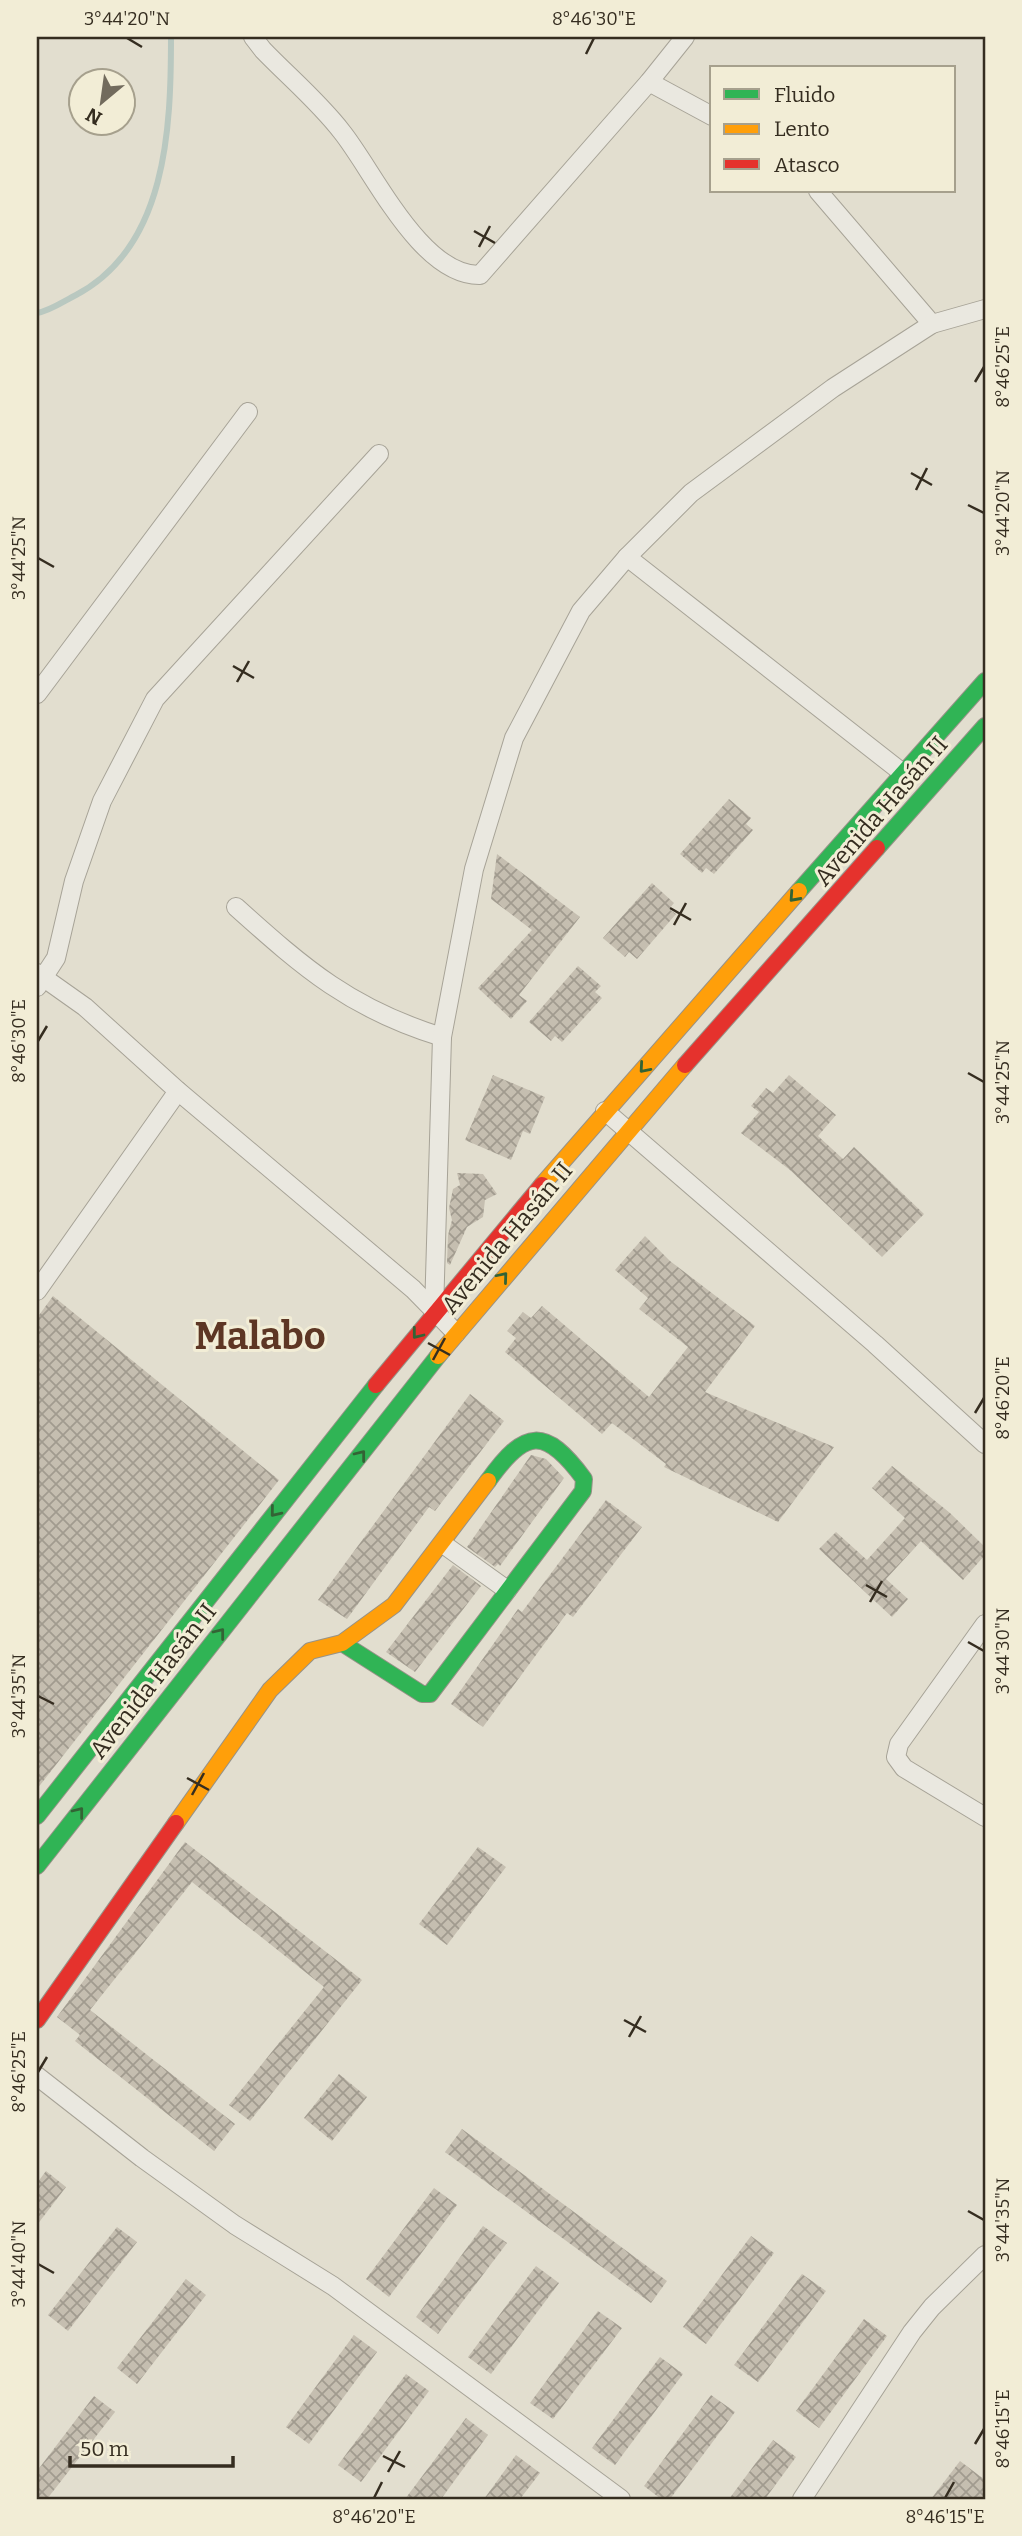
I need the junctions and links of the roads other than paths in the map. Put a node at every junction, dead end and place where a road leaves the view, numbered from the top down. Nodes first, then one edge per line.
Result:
1 (253, 37) edge
2 (685, 37) edge
3 (649, 82) junction
4 (710, 115) edge
5 (819, 192) edge
6 (985, 309) edge
7 (932, 324) junction
8 (248, 412) dead end
9 (379, 454) dead end
10 (627, 557) junction
11 (985, 681) edge
12 (37, 694) edge
13 (985, 726) edge
14 (904, 774) junction
15 (236, 907) dead end
16 (39, 979) edge
17 (442, 1037) junction
18 (178, 1091) junction
19 (605, 1111) junction
20 (628, 1129) junction
21 (37, 1291) edge
22 (434, 1312) junction
23 (456, 1333) junction
24 (985, 1444) edge
25 (443, 1544) junction
26 (507, 1590) junction
27 (985, 1624) edge
28 (342, 1643) junction
29 (37, 1816) edge
30 (985, 1817) edge
31 (37, 1866) edge
32 (37, 2020) edge
33 (37, 2076) edge
34 (985, 2255) edge
35 (621, 2499) edge
36 (802, 2499) edge

1 - 3 street
2 - 3 street
3 - 4 street
5 - 7 street
6 - 7 street
7 - 10 street
8 - 12 street
9 - 16 street
10 - 14 street
10 - 17 street
11 - 14 main road, Avenida Hasán II
13 - 20 main road, Avenida Hasán II
14 -> 19 main road, Avenida Hasán II
15 - 17 street
16 - 18 street
17 - 22 street
18 - 21 street
18 - 22 street
19 - 20 street
19 - 22 main road, Avenida Hasán II
23 -> 20 main road, Avenida Hasán II
20 - 24 street
22 - 23 street
22 -> 29 main road, Avenida Hasán II
31 -> 23 main road, Avenida Hasán II
25 - 26 street
25 - 26 main road
25 - 28 main road
26 - 28 main road
27 - 30 street
28 - 32 main road
33 - 35 street
34 - 36 street

